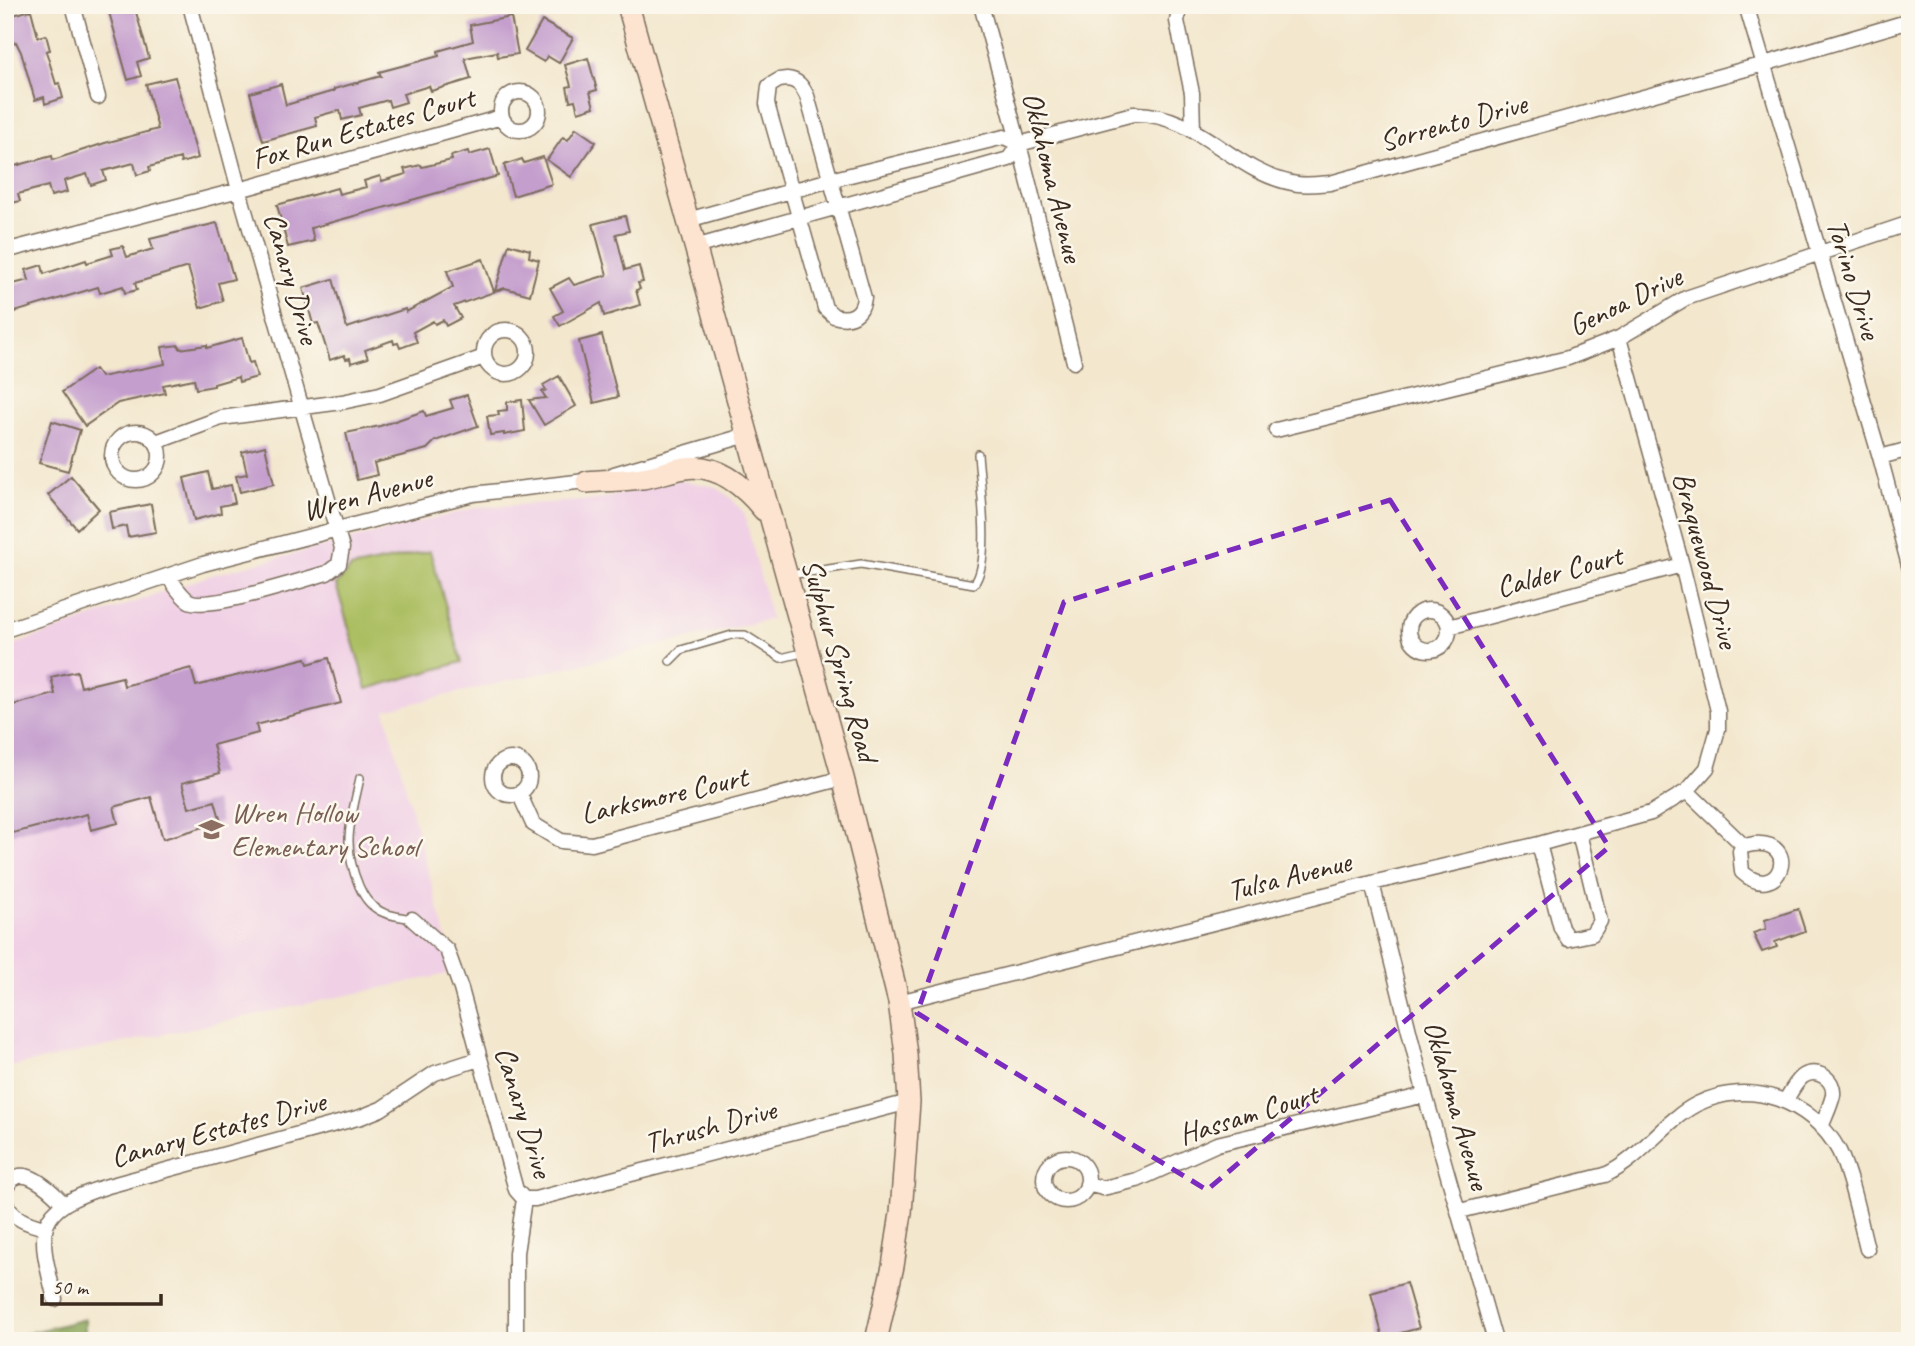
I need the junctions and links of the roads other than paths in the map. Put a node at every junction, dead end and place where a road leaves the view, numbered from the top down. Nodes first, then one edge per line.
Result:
1 (73, 5) edge
2 (190, 5) edge
3 (628, 5) edge
4 (981, 5) edge
5 (1180, 5) edge
6 (1746, 5) edge
7 (1910, 21) edge
8 (1764, 64) junction
9 (98, 97) dead end
10 (502, 117) dead end
11 (1193, 131) junction
12 (1019, 144) junction
13 (830, 180) junction
14 (239, 190) junction
15 (791, 191) junction
16 (839, 207) junction
17 (799, 218) junction
18 (688, 220) junction
19 (1910, 223) edge
20 (695, 247) junction
21 (5, 251) edge
22 (1818, 253) junction
23 (1619, 338) junction
24 (484, 357) dead end
25 (1074, 362) dead end
26 (301, 406) junction
27 (1276, 430) dead end
28 (747, 435) junction
29 (156, 442) dead end
30 (1910, 449) edge
31 (978, 454) dead end
32 (1880, 457) junction
33 (587, 482) junction
34 (769, 517) junction
35 (335, 530) junction
36 (1682, 565) junction
37 (1910, 569) edge
38 (168, 576) junction
39 (786, 576) junction
40 (1449, 627) dead end
41 (5, 630) edge
42 (807, 651) junction
43 (670, 661) dead end
44 (360, 778) dead end
45 (843, 778) junction
46 (1688, 791) junction
47 (519, 793) dead end
48 (1579, 833) junction
49 (1539, 844) junction
50 (1744, 846) dead end
51 (1372, 883) junction
52 (412, 919) joint
53 (899, 1002) junction
54 (479, 1059) junction
55 (1425, 1095) junction
56 (1786, 1100) junction
57 (909, 1102) junction
58 (1821, 1126) junction
59 (1087, 1184) dead end
60 (5, 1191) edge
61 (524, 1199) junction
62 (5, 1202) edge
63 (64, 1203) junction
64 (1460, 1211) junction
65 (45, 1228) junction
66 (1867, 1249) dead end
67 (55, 1299) dead end
68 (516, 1341) edge
69 (876, 1341) edge
70 (1495, 1341) edge

1 - 9 street
2 - 14 street, Canary Drive
3 - 18 main road, Sulphur Spring Road
4 - 12 street, Oklahoma Avenue
5 - 11 street
6 - 8 street, Torino Drive
7 - 8 street, Sorrento Drive
8 - 11 street, Sorrento Drive
8 - 22 street, Torino Drive
10 - 14 street, Fox Run Estates Court
11 - 12 street, Sorrento Drive
12 - 13 street, Sorrento Drive
12 - 16 street, Sorrento Drive
12 - 25 street, Oklahoma Avenue
13 - 15 street, Sorrento Drive
13 - 15 street
13 - 16 street
14 - 21 street, Fox Run Estates Court
14 - 26 street, Canary Drive
15 - 17 street
15 - 18 street, Sorrento Drive
16 - 17 street, Sorrento Drive
16 - 17 street
17 - 20 street, Sorrento Drive
18 - 20 main road, Sulphur Spring Road
19 - 22 street, Genoa Drive
20 - 28 main road, Sulphur Spring Road
22 - 23 street, Genoa Drive
22 - 32 street, Torino Drive
23 - 27 street, Genoa Drive
23 - 36 street, Braquewood Drive
24 - 26 street
26 - 29 street
26 - 35 street, Canary Drive
28 - 33 street, Wren Avenue
28 - 34 main road, Sulphur Spring Road
30 - 32 street
31 - 39 lane
32 - 37 street, Torino Drive
33 - 34 main road
33 - 35 street, Wren Avenue
34 - 39 main road, Sulphur Spring Road
35 - 38 street, Wren Avenue
35 - 38 street, Canary Drive
36 - 40 street, Calder Court
36 - 46 street, Braquewood Drive
38 - 41 street, Wren Avenue
39 - 42 main road, Sulphur Spring Road
42 - 43 lane
42 - 45 main road, Sulphur Spring Road
44 - 52 lane
45 - 47 street, Larksmore Court
45 - 53 main road, Sulphur Spring Road
46 - 48 street, Tulsa Avenue
46 - 50 street
48 - 49 street, Tulsa Avenue
48 - 49 street
49 - 51 street, Tulsa Avenue
51 - 53 street, Tulsa Avenue
51 - 55 street, Oklahoma Avenue
52 - 54 street, Canary Drive
53 - 57 main road, Sulphur Spring Road
54 - 61 street, Canary Drive
54 - 63 street, Canary Estates Drive
55 - 59 street, Hassam Court
55 - 64 street, Oklahoma Avenue
56 - 58 street
56 - 58 street
56 - 64 street
57 - 61 street, Thrush Drive
57 - 69 main road, Sulphur Spring Road
58 - 66 street
60 - 63 street
61 - 68 street, Canary Drive
62 - 65 street
63 - 65 street
64 - 70 street, Oklahoma Avenue
65 - 67 street

